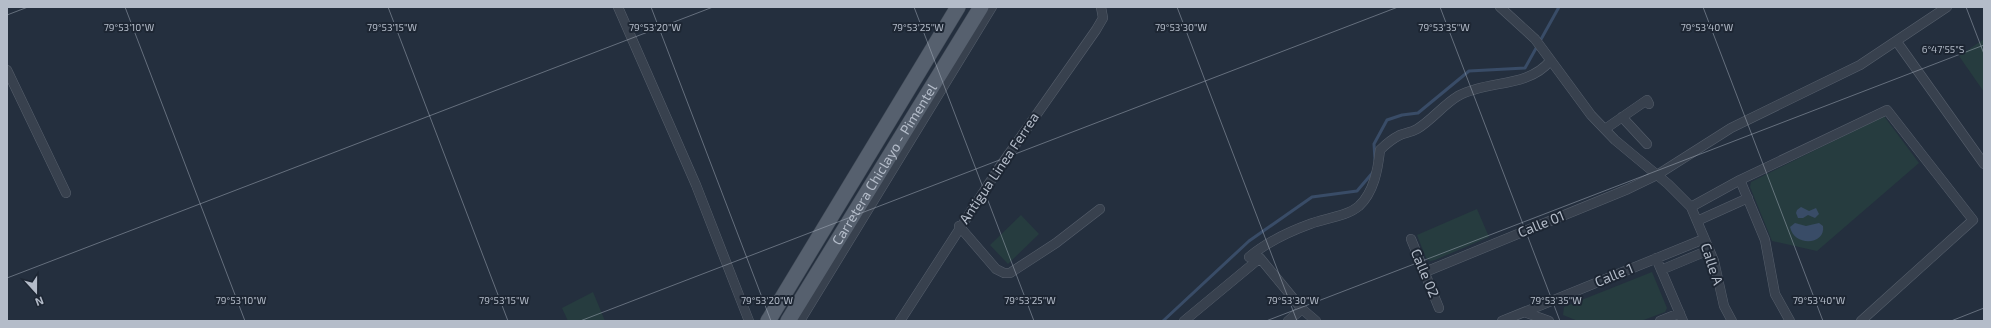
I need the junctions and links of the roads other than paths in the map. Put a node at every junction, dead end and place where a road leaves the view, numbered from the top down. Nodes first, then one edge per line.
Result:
1 (618, 7) edge
2 (958, 7) edge
3 (981, 7) edge
4 (992, 7) edge
5 (1101, 7) edge
6 (1500, 7) edge
7 (1947, 7) edge
8 (1897, 42) junction
9 (1547, 57) junction
10 (7, 70) edge
11 (1649, 104) dead end
12 (1622, 117) junction
13 (1605, 129) junction
14 (1647, 144) dead end
15 (1984, 164) edge
16 (1657, 175) junction
17 (1740, 180) junction
18 (66, 193) dead end
19 (1748, 198) junction
20 (1691, 207) junction
21 (1100, 209) dead end
22 (1697, 221) junction
23 (960, 226) junction
24 (1411, 239) dead end
25 (1704, 239) junction
26 (1709, 250) junction
27 (1249, 258) dead end
28 (1656, 258) junction
29 (1662, 270) junction
30 (1425, 272) junction
31 (1440, 308) dead end
32 (1302, 309) junction
33 (1524, 312) junction
34 (1681, 317) edge
35 (749, 321) edge
36 (768, 321) edge
37 (788, 321) edge
38 (800, 321) edge
39 (900, 321) edge
40 (1184, 321) edge
41 (1288, 321) edge
42 (1316, 321) edge
43 (1502, 321) edge
44 (1549, 321) edge
45 (1660, 321) edge
46 (1732, 321) edge
47 (1790, 321) edge
48 (1861, 321) edge

1 - 35 street
2 - 36 main road, Carretera Chiclayo - Pimentel
3 - 37 main road, Carretera Chiclayo - Pimentel
4 - 38 street
5 - 23 street, Antigua Linea Ferrea
6 - 9 street
7 - 8 street, Calle 01
8 - 15 street
8 - 16 street, Calle 01
9 - 13 street
9 - 27 street
10 - 18 street
11 - 12 street
12 - 13 street
12 - 14 street
13 - 16 street
16 - 20 street
16 - 30 street, Calle 01
17 - 19 street
17 - 20 street
17 - 48 street
19 - 22 street
19 - 47 street
20 - 22 street, Calle A
21 - 23 street
22 - 25 street, Calle A
23 - 39 street, Antigua Linea Ferrea
24 - 30 street, Calle 02
25 - 26 street, Calle A
25 - 28 street, Calle 1
26 - 29 street
26 - 46 street, Calle A
28 - 29 street
28 - 33 street, Calle 1
29 - 34 street
30 - 31 street, Calle 02
32 - 40 street
32 - 41 street
32 - 42 street
33 - 43 street, Calle 1
33 - 44 street
34 - 45 street

